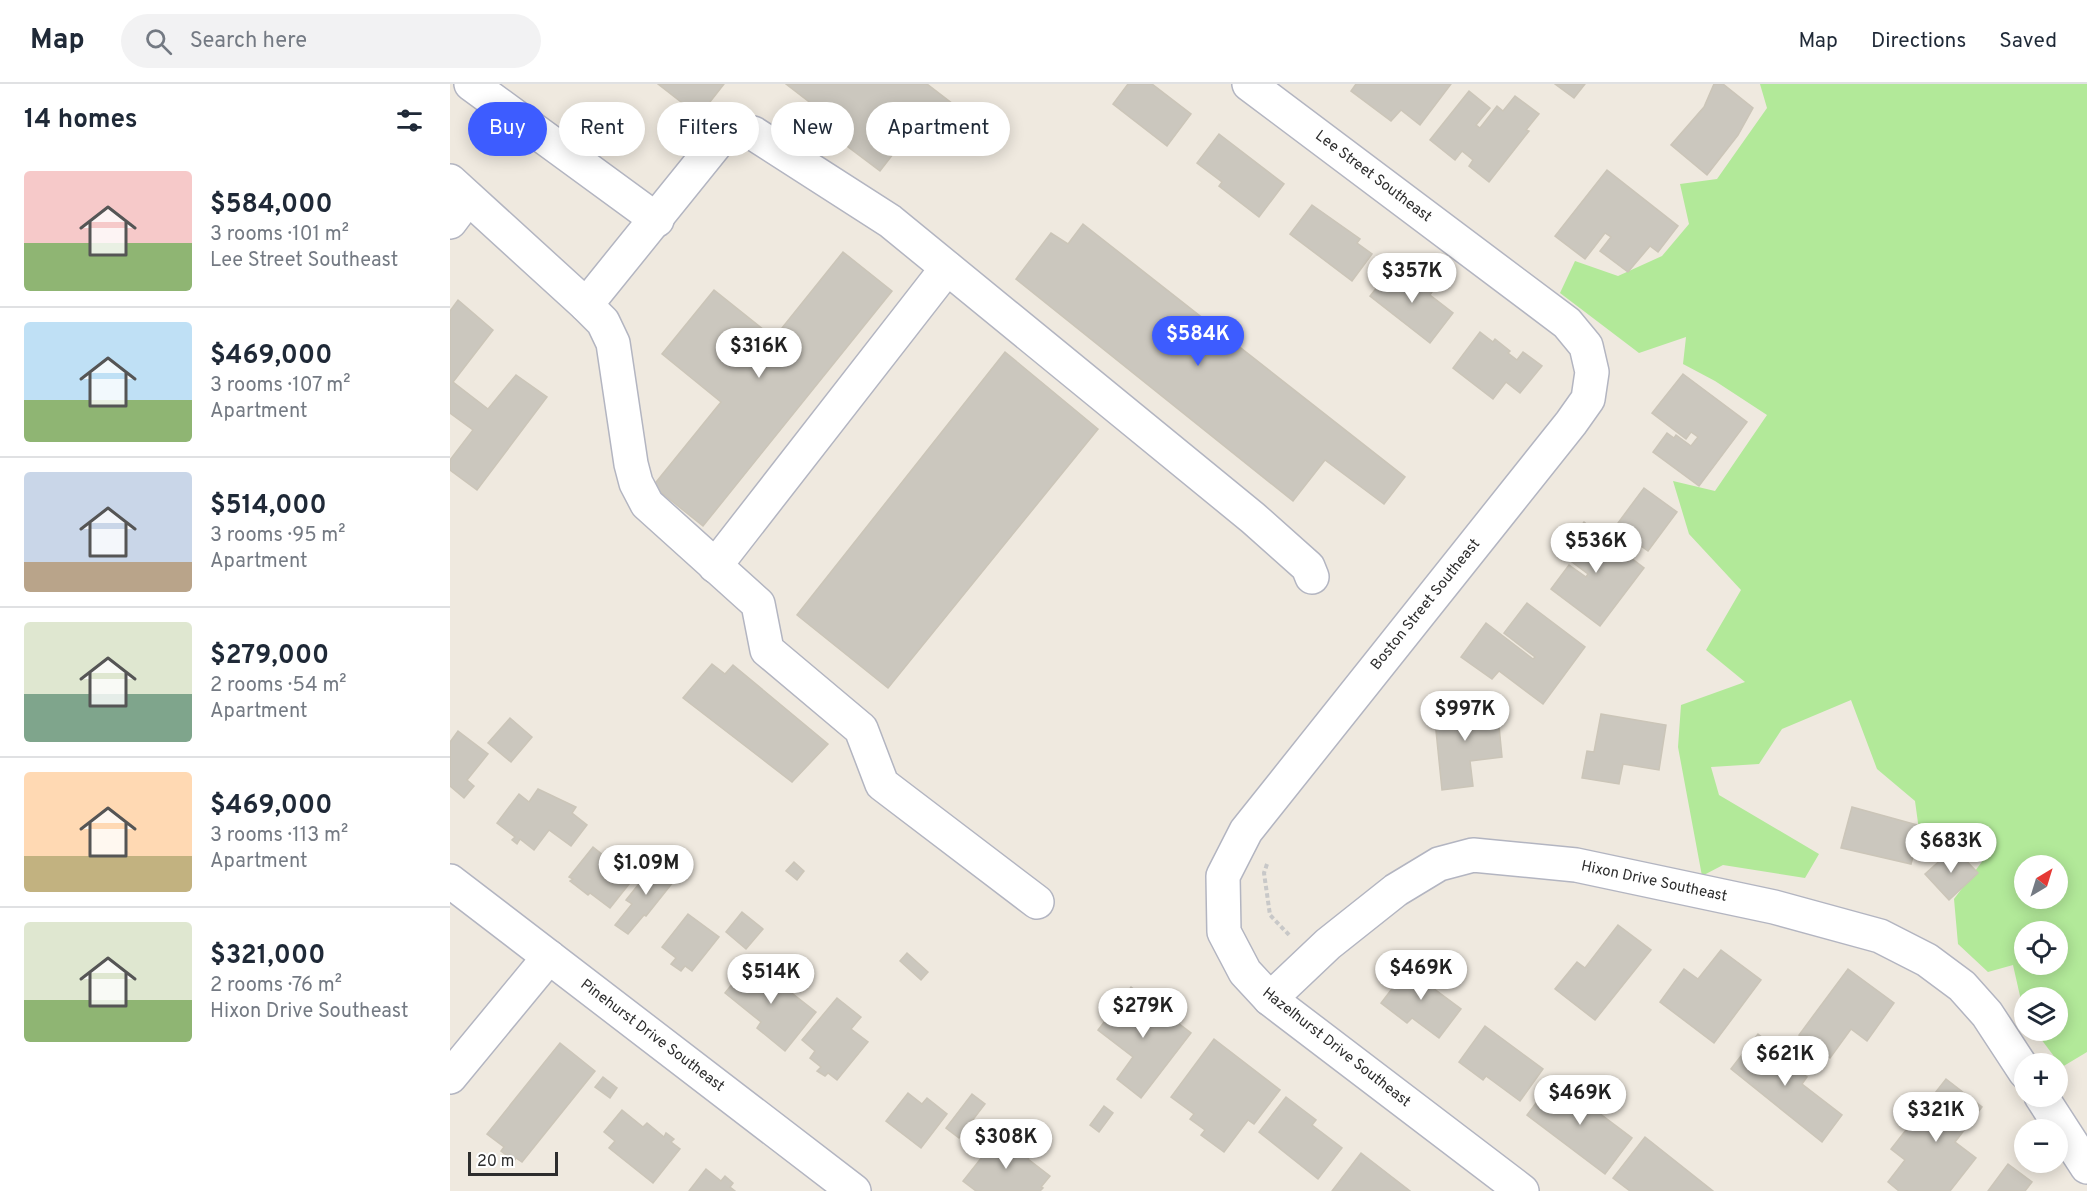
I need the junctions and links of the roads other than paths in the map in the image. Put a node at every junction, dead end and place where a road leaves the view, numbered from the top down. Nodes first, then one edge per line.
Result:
1 (471, 84) edge
2 (1249, 84) edge
3 (456, 200) edge
4 (657, 220) junction
5 (947, 268) junction
6 (586, 305) junction
7 (1592, 372) joint
8 (715, 566) junction
9 (1312, 577) dead end
10 (1246, 831) joint
11 (450, 881) edge
12 (1037, 902) dead end
13 (549, 957) junction
14 (1270, 999) junction
15 (2014, 1055) edge
16 (450, 1077) edge
17 (2048, 1107) edge
18 (2087, 1167) edge
19 (854, 1191) edge
20 (1522, 1191) edge

1 - 4 street
2 - 7 street, Lee Street Southeast
3 - 6 street
4 - 5 street
4 - 6 street
5 - 8 street
5 - 9 street
6 - 8 street
7 - 10 street, Boston Street Southeast
8 - 12 street
10 - 14 street, Hazelhurst Drive Southeast
11 - 13 street, Pinehurst Drive Southeast
13 - 16 street
13 - 19 street, Pinehurst Drive Southeast
14 - 15 street, Hixon Drive Southeast
14 - 20 street, Hazelhurst Drive Southeast
17 - 18 street

